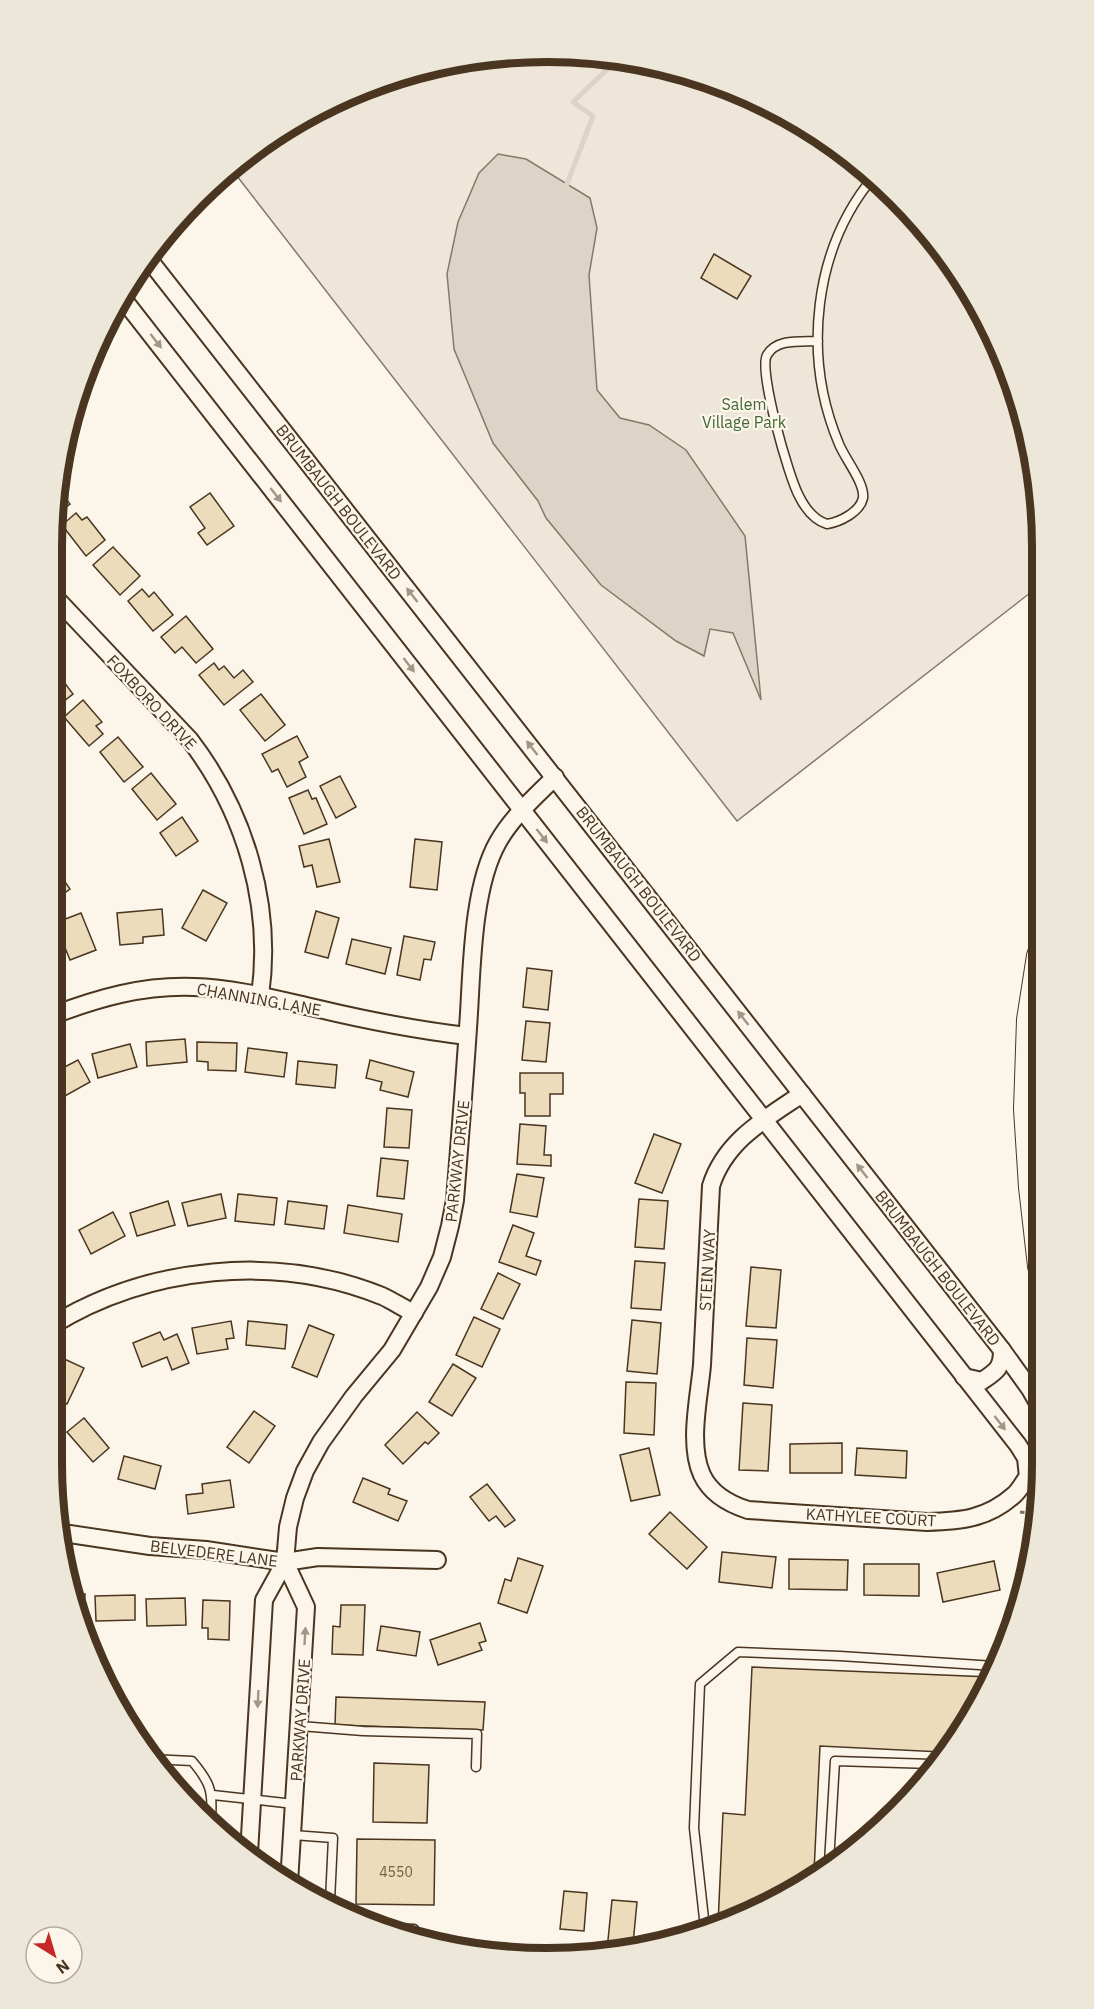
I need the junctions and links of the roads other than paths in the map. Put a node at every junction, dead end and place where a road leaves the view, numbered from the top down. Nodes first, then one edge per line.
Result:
1 (869, 184) edge
2 (152, 264) edge
3 (127, 304) edge
4 (818, 341) junction
5 (62, 605) edge
6 (555, 777) junction
7 (522, 811) junction
8 (260, 996) junction
9 (1032, 1007) edge
10 (62, 1012) edge
11 (467, 1036) junction
12 (802, 1094) junction
13 (764, 1120) junction
14 (1032, 1187) edge
15 (414, 1313) junction
16 (62, 1320) edge
17 (1002, 1350) junction
18 (964, 1377) junction
19 (1032, 1392) edge
20 (1032, 1474) edge
21 (1028, 1477) junction
22 (707, 1484) joint
23 (67, 1534) edge
24 (437, 1560) dead end
25 (285, 1562) junction
26 (988, 1666) edge
27 (300, 1726) junction
28 (163, 1760) edge
29 (927, 1764) edge
30 (476, 1767) dead end
31 (213, 1795) junction
32 (252, 1800) junction
33 (294, 1804) junction
34 (212, 1812) edge
35 (293, 1835) junction
36 (249, 1846) edge
37 (829, 1857) edge
38 (290, 1874) edge
39 (330, 1896) edge
40 (704, 1922) edge

1 - 4 lane
6 -> 2 street, BRUMBAUGH BOULEVARD
3 -> 7 street
4 - 4 lane
5 - 8 street, FOXBORO DRIVE
6 - 7 street, PARKWAY DRIVE
12 -> 6 street, BRUMBAUGH BOULEVARD
7 - 11 street, PARKWAY DRIVE
7 -> 13 street
8 - 10 street, CHANNING LANE
8 - 11 street, CHANNING LANE
9 - 14 main road
11 - 15 street, PARKWAY DRIVE
12 - 13 street, STEIN WAY
17 -> 12 street, BRUMBAUGH BOULEVARD
13 - 18 street
13 - 22 street, STEIN WAY
15 - 16 street
15 - 25 street, PARKWAY DRIVE
17 - 18 street, BRUMBAUGH BOULEVARD
17 - 19 street
18 -> 21 street
20 - 21 street, KATHYLEE COURT
21 - 22 street, KATHYLEE COURT
23 - 25 street, BELVEDERE LANE
24 - 25 street, BELVEDERE LANE
27 -> 25 street, PARKWAY DRIVE
25 -> 32 street, PARKWAY DRIVE
26 - 40 lane
27 - 30 lane
27 - 33 street, PARKWAY DRIVE
28 - 31 lane
29 - 37 lane
31 - 32 lane
31 - 34 lane
32 - 33 lane
32 - 36 street, PARKWAY DRIVE
33 - 35 street, PARKWAY DRIVE
35 - 38 street, PARKWAY DRIVE
35 - 39 lane

